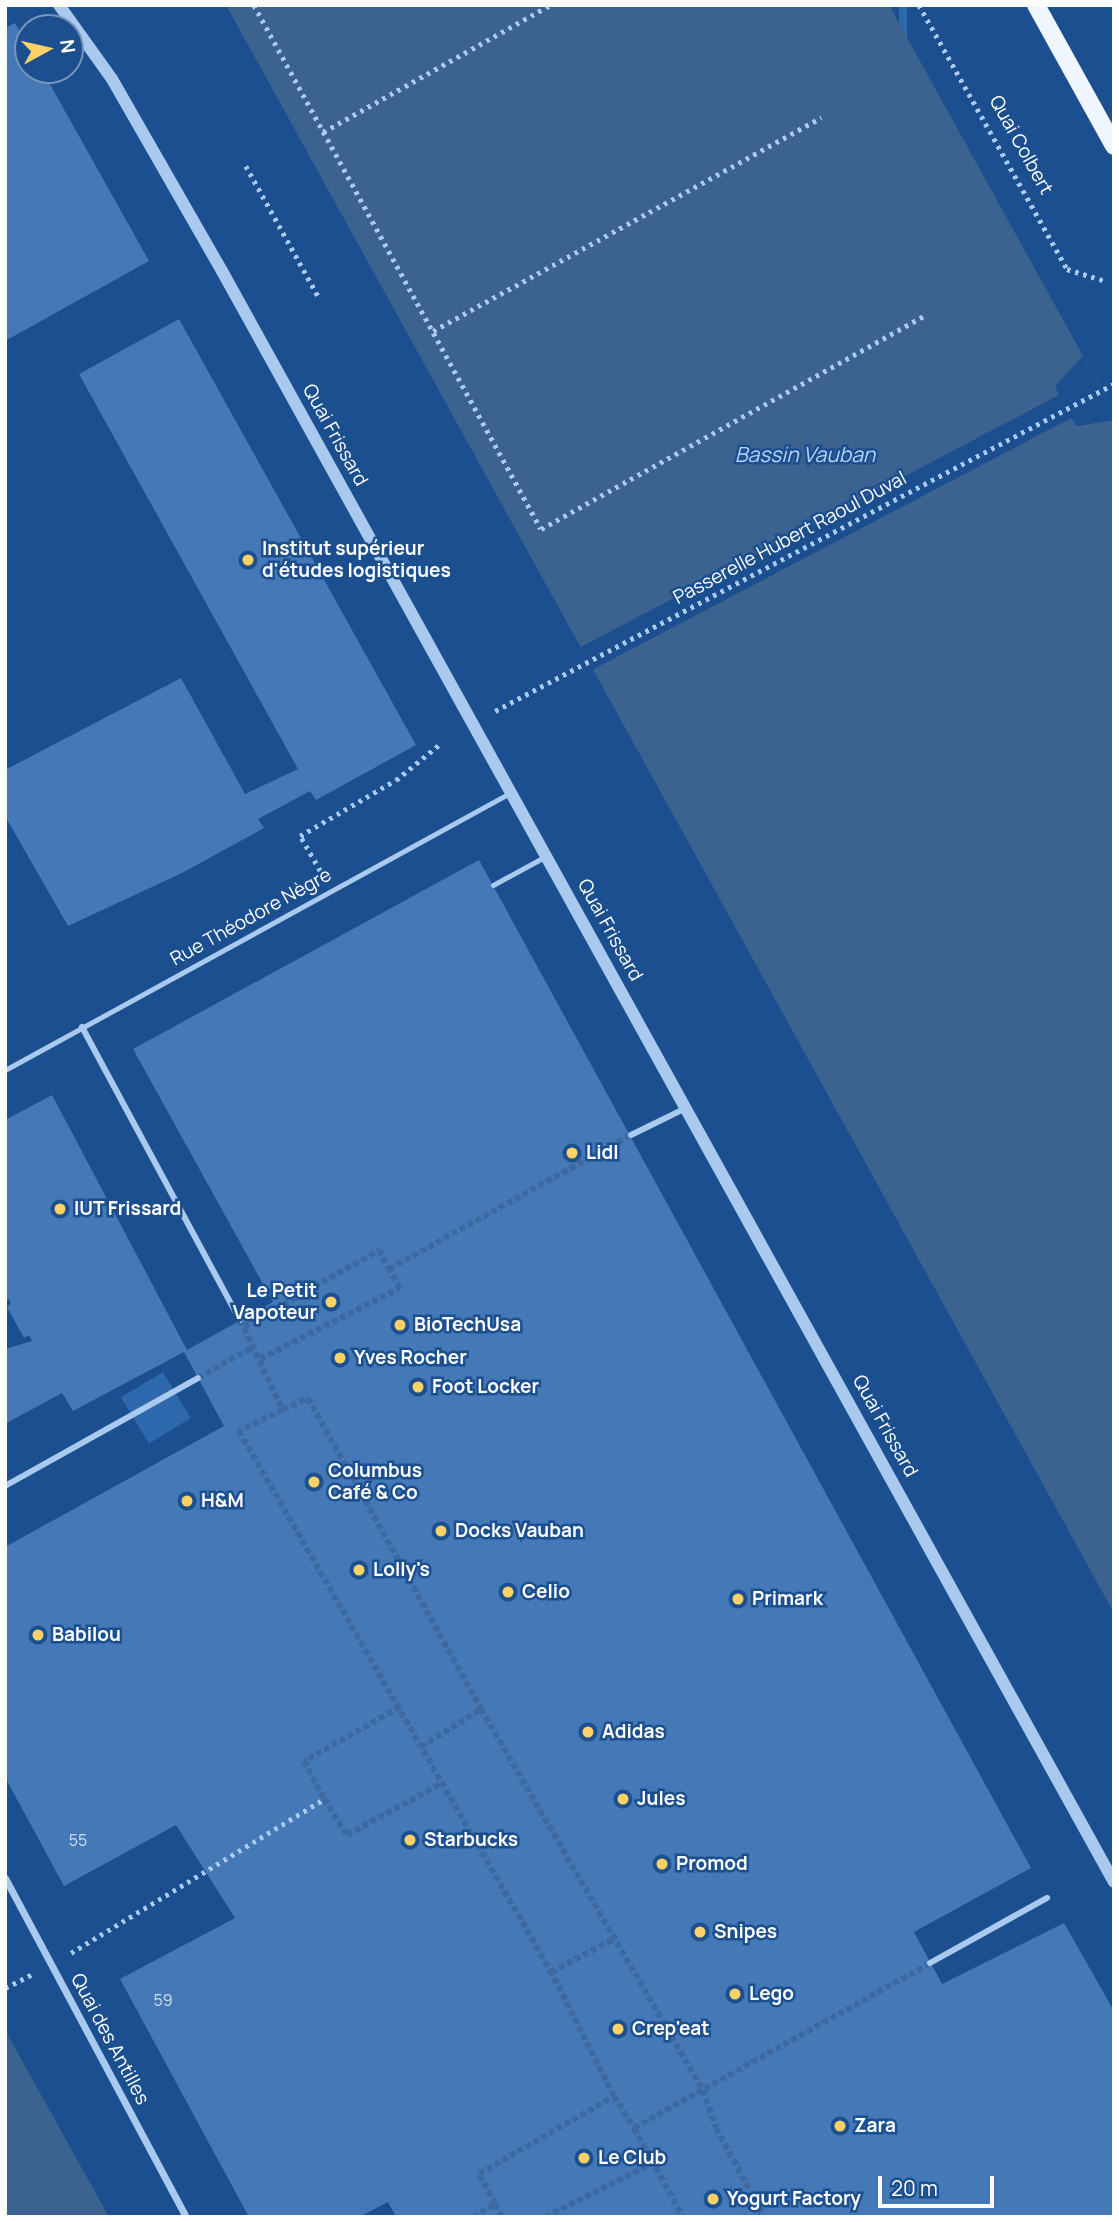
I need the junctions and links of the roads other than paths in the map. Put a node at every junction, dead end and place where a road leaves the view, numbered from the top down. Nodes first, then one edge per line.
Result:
1 (59, 5) edge
2 (1036, 5) edge
3 (1114, 146) edge
4 (513, 792) junction
5 (546, 856) junction
6 (493, 886) dead end
7 (82, 1027) junction
8 (5, 1070) edge
9 (687, 1107) junction
10 (631, 1135) tunnel mouth
11 (240, 1320) tunnel mouth
12 (198, 1378) tunnel mouth
13 (5, 1486) edge
14 (5, 1878) edge
15 (1114, 1882) edge
16 (1047, 1898) dead end
17 (930, 1963) tunnel mouth
18 (186, 2217) edge

1 - 4 street, Quai Frissard
2 - 3 main road
4 - 5 street, Quai Frissard
4 - 7 lane, Rue Théodore Nègre
5 - 6 lane
5 - 9 street, Quai Frissard
7 - 8 lane, Rue Théodore Nègre
7 - 11 street
9 - 10 street
9 - 15 street, Quai Frissard
12 - 13 street
14 - 18 street, Quai des Antilles
16 - 17 street

